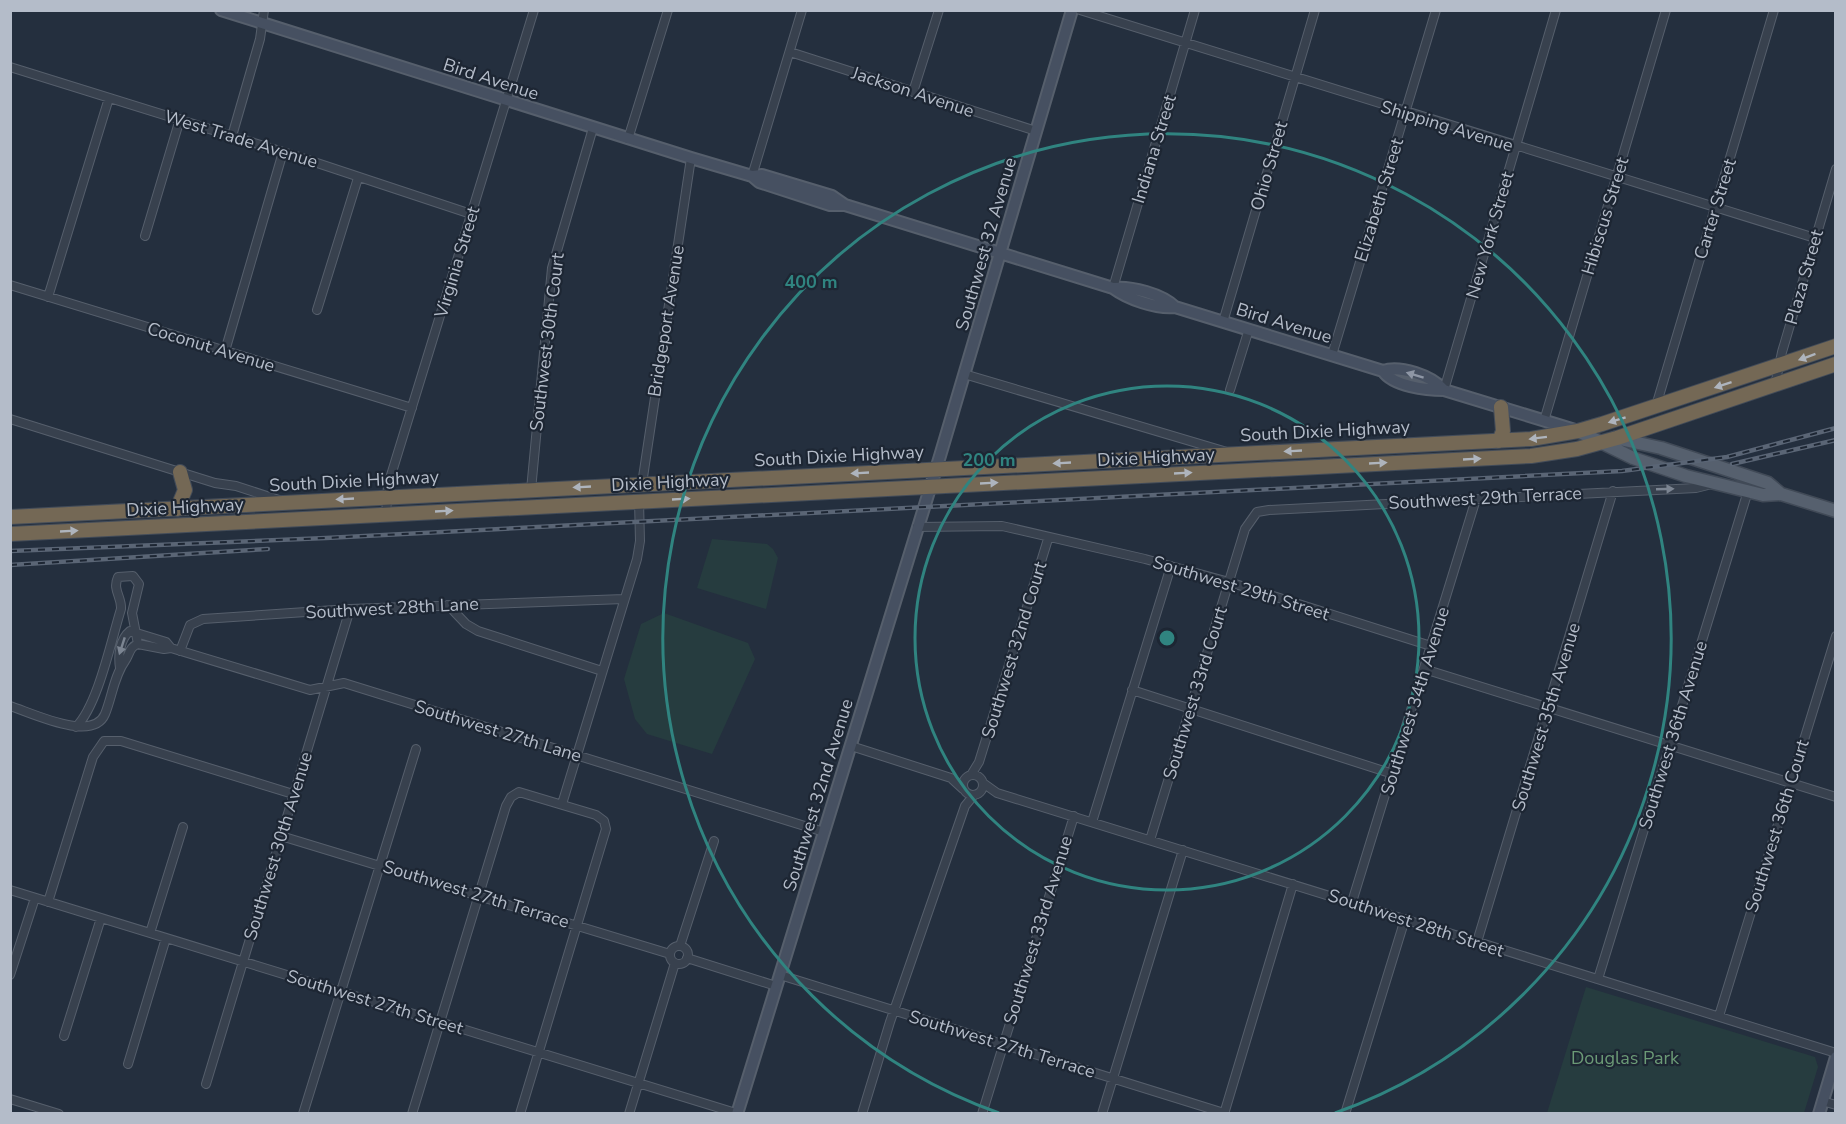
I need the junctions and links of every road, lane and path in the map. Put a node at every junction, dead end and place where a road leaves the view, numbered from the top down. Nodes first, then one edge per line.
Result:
1 (221, 10) edge
2 (264, 10) edge
3 (534, 10) edge
4 (668, 10) edge
5 (802, 10) edge
6 (939, 10) edge
7 (1072, 10) edge
8 (1080, 10) edge
9 (1195, 10) edge
10 (1315, 10) edge
11 (1436, 10) edge
12 (1556, 10) edge
13 (1666, 10) edge
14 (1774, 10) edge
15 (262, 24) junction
16 (1185, 45) junction
17 (790, 52) junction
18 (10, 67) edge
19 (1295, 79) junction
20 (913, 92) junction
21 (109, 98) junction
22 (506, 101) junction
23 (1406, 113) junction
24 (180, 119) junction
25 (593, 128) junction
26 (1036, 131) junction
27 (232, 136) junction
28 (628, 139) junction
29 (1515, 146) junction
30 (283, 152) junction
31 (691, 158) junction
32 (1836, 169) edge
33 (752, 176) junction
34 (358, 178) junction
35 (1617, 178) junction
36 (1715, 209) junction
37 (471, 214) junction
38 (145, 236) dead end
39 (1815, 238) junction
40 (999, 253) junction
41 (10, 285) edge
42 (1113, 288) junction
43 (48, 297) junction
44 (317, 310) dead end
45 (1223, 322) junction
46 (1249, 329) junction
47 (1836, 346) edge
48 (225, 351) junction
49 (1332, 355) junction
50 (1836, 364) edge
51 (1779, 367) junction
52 (964, 374) junction
53 (1775, 386) junction
54 (1230, 390) dead end
55 (1444, 390) junction
56 (1501, 407) junction
57 (1656, 407) junction
58 (412, 408) junction
59 (10, 419) edge
60 (1544, 421) junction
61 (1578, 432) junction
62 (1179, 438) junction
63 (1617, 438) junction
64 (1499, 441) junction
65 (1599, 443) junction
66 (1233, 454) junction
67 (1182, 456) junction
68 (935, 470) junction
69 (180, 472) junction
70 (642, 484) junction
71 (1715, 484) junction
72 (930, 486) junction
73 (531, 490) junction
74 (1613, 491) junction
75 (1748, 491) junction
76 (1781, 494) junction
77 (386, 497) junction
78 (1476, 498) junction
79 (639, 501) junction
80 (286, 502) junction
81 (177, 508) junction
82 (1836, 511) edge
83 (386, 514) junction
84 (1255, 514) joint
85 (10, 517) edge
86 (917, 527) junction
87 (10, 534) edge
88 (1048, 538) junction
89 (1171, 566) junction
90 (1229, 582) junction
91 (624, 599) junction
92 (448, 605) junction
93 (350, 609) junction
94 (135, 631) junction
95 (1836, 636) edge
96 (138, 644) junction
97 (1431, 646) junction
98 (171, 648) junction
99 (180, 651) junction
100 (120, 668) junction
101 (1424, 669) junction
102 (602, 671) junction
103 (326, 687) junction
104 (1132, 690) junction
105 (10, 706) edge
106 (1548, 708) junction
107 (1190, 711) junction
108 (76, 727) junction
109 (1670, 745) junction
110 (851, 747) junction
111 (416, 749) dead end
112 (577, 755) junction
113 (1393, 774) junction
114 (951, 778) junction
115 (975, 778) junction
116 (1791, 783) junction
117 (964, 790) junction
118 (997, 793) junction
119 (293, 794) junction
120 (976, 795) junction
121 (1836, 797) edge
122 (561, 804) junction
123 (965, 806) junction
124 (1074, 816) junction
125 (1092, 822) junction
126 (183, 827) dead end
127 (824, 832) junction
128 (281, 836) junction
129 (1150, 840) junction
130 (714, 841) dead end
131 (1183, 850) junction
132 (379, 865) junction
133 (1293, 884) junction
134 (10, 890) edge
135 (478, 895) junction
136 (35, 898) junction
137 (48, 902) junction
138 (1352, 902) junction
139 (101, 918) junction
140 (1405, 919) junction
141 (578, 925) junction
142 (150, 933) junction
143 (166, 938) junction
144 (1477, 942) junction
145 (680, 946) junction
146 (670, 954) junction
147 (687, 958) junction
148 (243, 962) junction
149 (675, 963) junction
150 (10, 975) edge
151 (780, 975) junction
152 (1598, 979) junction
153 (776, 986) junction
154 (341, 991) junction
155 (894, 1010) junction
156 (1719, 1016) junction
157 (440, 1022) junction
158 (64, 1036) dead end
159 (1004, 1044) junction
160 (539, 1052) junction
161 (1836, 1055) edge
162 (128, 1064) dead end
163 (1113, 1078) junction
164 (639, 1083) junction
165 (206, 1084) dead end
166 (10, 1099) edge
167 (1822, 1101) junction
168 (1836, 1105) edge
169 (58, 1113) edge
170 (303, 1113) edge
171 (412, 1113) edge
172 (520, 1113) edge
173 (629, 1113) edge
174 (738, 1113) edge
175 (862, 1113) edge
176 (982, 1113) edge
177 (1102, 1113) edge
178 (1224, 1113) edge
179 (1345, 1113) edge
180 (1818, 1113) edge

1 - 15 street, Bird Avenue
2 - 15 street
3 - 22 street, Virginia Street
4 - 28 street
5 - 17 street
6 - 20 street
7 - 26 street, Southwest 32 Avenue
8 - 16 street, Shipping Avenue
9 - 16 street, Indiana Street
10 - 19 street, Ohio Street
11 - 23 street, Elizabeth Street
12 - 29 street, New York Street
13 - 35 street, Hibiscus Street
14 - 36 street, Carter Street
15 - 22 street, Bird Avenue
15 - 27 street
16 - 19 street, Shipping Avenue
16 - 42 street, Indiana Street
17 - 20 street, Jackson Avenue
17 - 33 street
18 - 21 street, West Trade Avenue
19 - 23 street, Shipping Avenue
19 - 45 street, Ohio Street
20 - 26 street, Jackson Avenue
21 - 24 street, West Trade Avenue
21 - 43 street
22 - 25 street, Bird Avenue
22 - 37 street, Virginia Street
23 - 29 street, Shipping Avenue
23 - 49 street, Elizabeth Street
24 - 27 street, West Trade Avenue
24 - 38 street
25 - 28 street, Bird Avenue
25 - 73 street, Southwest 30th Court
26 - 40 street, Southwest 32 Avenue
27 - 30 street, West Trade Avenue
28 - 31 street, Bird Avenue
29 - 35 street, Shipping Avenue
29 - 55 street, New York Street
30 - 34 street, West Trade Avenue
30 - 48 street
31 - 33 street, Bird Avenue
31 - 70 street, Bridgeport Avenue
32 - 39 street, Plaza Street
33 - 40 street, Bird Avenue
34 - 37 street, West Trade Avenue
34 - 44 street
35 - 36 street, Shipping Avenue
35 - 60 street, Hibiscus Street
36 - 39 street, Shipping Avenue
36 - 57 street, Carter Street
37 - 58 street, Virginia Street
39 - 51 street, Plaza Street
40 - 42 street, Bird Avenue
40 - 52 street, Southwest 32 Avenue
41 - 43 street, Coconut Avenue
42 - 45 street, Bird Avenue
43 - 48 street, Coconut Avenue
45 - 46 street, Bird Avenue
46 - 49 street, Bird Avenue
46 - 54 street
47 -> 51 highway, South Dixie Highway
48 - 58 street, Coconut Avenue
49 - 55 street, Bird Avenue
50 - 53 highway
51 - 53 street, Plaza Street
51 -> 57 highway, South Dixie Highway
52 - 62 street
52 - 68 street, Southwest 32 Avenue
53 - 63 highway
55 - 56 street, Bird Avenue
56 - 60 street, Bird Avenue
56 - 64 highway
57 -> 61 highway, South Dixie Highway
58 - 77 street, Virginia Street
59 - 69 street
60 - 61 street, Bird Avenue
61 - 63 main road
61 -> 64 highway, South Dixie Highway
61 - 65 main road
62 - 66 street
62 - 67 street
63 - 65 highway, Dixie Highway
63 - 76 main road
64 -> 66 highway, South Dixie Highway
65 - 71 main road
72 -> 65 highway, Dixie Highway
66 - 67 highway, South Dixie Highway
67 -> 68 highway, South Dixie Highway
68 -> 70 highway, South Dixie Highway
68 - 72 street, Southwest 32 Avenue
69 - 80 street
69 - 81 highway
70 -> 73 highway, South Dixie Highway
74 -> 71 street, Southwest 29th Terrace
71 - 75 main road
79 -> 72 highway, Dixie Highway
72 - 86 street, Southwest 32nd Avenue
73 - 77 highway, South Dixie Highway
74 - 78 street, Southwest 29th Terrace
74 - 106 street, Southwest 35th Avenue
75 - 76 main road
75 - 109 street, Southwest 36th Avenue
76 - 82 main road
77 -> 80 highway, South Dixie Highway
77 - 83 street, Virginia Street
78 - 84 street, Southwest 29th Terrace
78 - 97 street, Southwest 34th Avenue
83 -> 79 highway, Dixie Highway
79 - 91 street
80 - 81 highway, South Dixie Highway
81 - 85 highway, South Dixie Highway
87 -> 83 highway, Dixie Highway
84 - 90 street, Southwest 33rd Court
86 - 88 street
86 - 110 street, Southwest 32nd Avenue
88 - 89 street, Southwest 29th Street
88 - 115 street, Southwest 32nd Court
89 - 90 street, Southwest 29th Street
89 - 104 street, Southwest 33rd Avenue
90 - 97 street, Southwest 29th Street
90 - 107 street, Southwest 33rd Court
91 - 92 street, Southwest 28th Lane
91 - 102 street
92 - 93 street, Southwest 28th Lane
92 - 102 street
93 - 99 street, Southwest 28th Lane
93 - 103 street, Southwest 30th Avenue
94 - 96 street
94 - 98 street, Southwest 27th Lane
94 -> 100 street
94 - 108 street
95 - 116 street, Southwest 36th Court
96 - 98 street, Southwest 27th Lane
96 - 100 street
97 - 101 street, Southwest 34th Avenue
98 - 99 street, Southwest 27th Lane
99 - 103 street, Southwest 27th Lane
100 - 108 street
101 - 106 street
101 - 113 street, Southwest 34th Avenue
102 - 112 street
103 - 112 street, Southwest 27th Lane
103 - 119 street, Southwest 30th Avenue
104 - 107 street
104 - 125 street, Southwest 33rd Avenue
105 - 108 street
106 - 109 street
106 - 144 street, Southwest 35th Avenue
107 - 113 street
107 - 129 street, Southwest 33rd Court
109 - 116 street
109 - 152 street, Southwest 36th Avenue
110 - 114 street, Southwest 28th Street
110 - 127 street, Southwest 32nd Avenue
111 - 132 street
112 - 122 street
112 - 127 street, Southwest 27th Lane
113 - 138 street, Southwest 34th Avenue
114 - 115 street, Southwest 28th Street
114 - 117 street, Southwest 28th Street
115 - 117 street
115 - 118 street, Southwest 28th Street
115 - 120 street
116 - 121 street
116 - 156 street, Southwest 36th Court
117 - 120 street, Southwest 28th Street
117 - 123 street
118 - 120 street, Southwest 28th Street
118 - 124 street, Southwest 28th Street
119 - 128 street, Southwest 30th Avenue
119 - 137 street
120 - 123 street
122 - 135 street
122 - 141 street
123 - 155 street
124 - 125 street, Southwest 28th Street
124 - 159 street, Southwest 33rd Avenue
125 - 129 street, Southwest 28th Street
126 - 142 street
127 - 151 street, Southwest 32nd Avenue
128 - 132 street, Southwest 27th Terrace
128 - 148 street, Southwest 30th Avenue
129 - 131 street, Southwest 28th Street
130 - 145 street
131 - 133 street, Southwest 28th Street
131 - 163 street
132 - 135 street, Southwest 27th Terrace
132 - 154 street
133 - 138 street, Southwest 28th Street
133 - 178 street
134 - 136 street, Southwest 27th Street
135 - 141 street, Southwest 27th Terrace
135 - 157 street
136 - 137 street, Southwest 27th Street
136 - 150 street
137 - 139 street, Southwest 27th Street
138 - 140 street, Southwest 28th Street
139 - 142 street, Southwest 27th Street
139 - 158 street
140 - 144 street, Southwest 28th Street
140 - 179 street
141 - 146 street, Southwest 27th Terrace
141 - 160 street
142 - 143 street, Southwest 27th Street
143 - 148 street, Southwest 27th Street
143 - 162 street
144 - 152 street, Southwest 28th Street
145 - 146 street
145 - 147 street
146 - 149 street
147 - 149 street
147 - 153 street
148 - 154 street, Southwest 27th Street
148 - 165 street, Southwest 30th Avenue
149 - 164 street
151 - 153 street, Southwest 32nd Avenue
151 - 155 street, Southwest 27th Terrace
152 - 156 street, Southwest 28th Street
153 - 174 street, Southwest 32nd Avenue
154 - 157 street, Southwest 27th Street
154 - 170 street
155 - 159 street, Southwest 27th Terrace
155 - 175 street
156 - 161 street, Southwest 28th Street
157 - 160 street, Southwest 27th Street
157 - 171 street
159 - 163 street, Southwest 27th Terrace
159 - 176 street, Southwest 33rd Avenue
160 - 164 street, Southwest 27th Street
160 - 172 street
161 - 167 street
163 - 177 street
163 - 178 street, Southwest 27th Terrace
164 - 173 street
164 - 174 street, Southwest 27th Street
166 - 169 street
167 - 168 street
167 - 180 street

